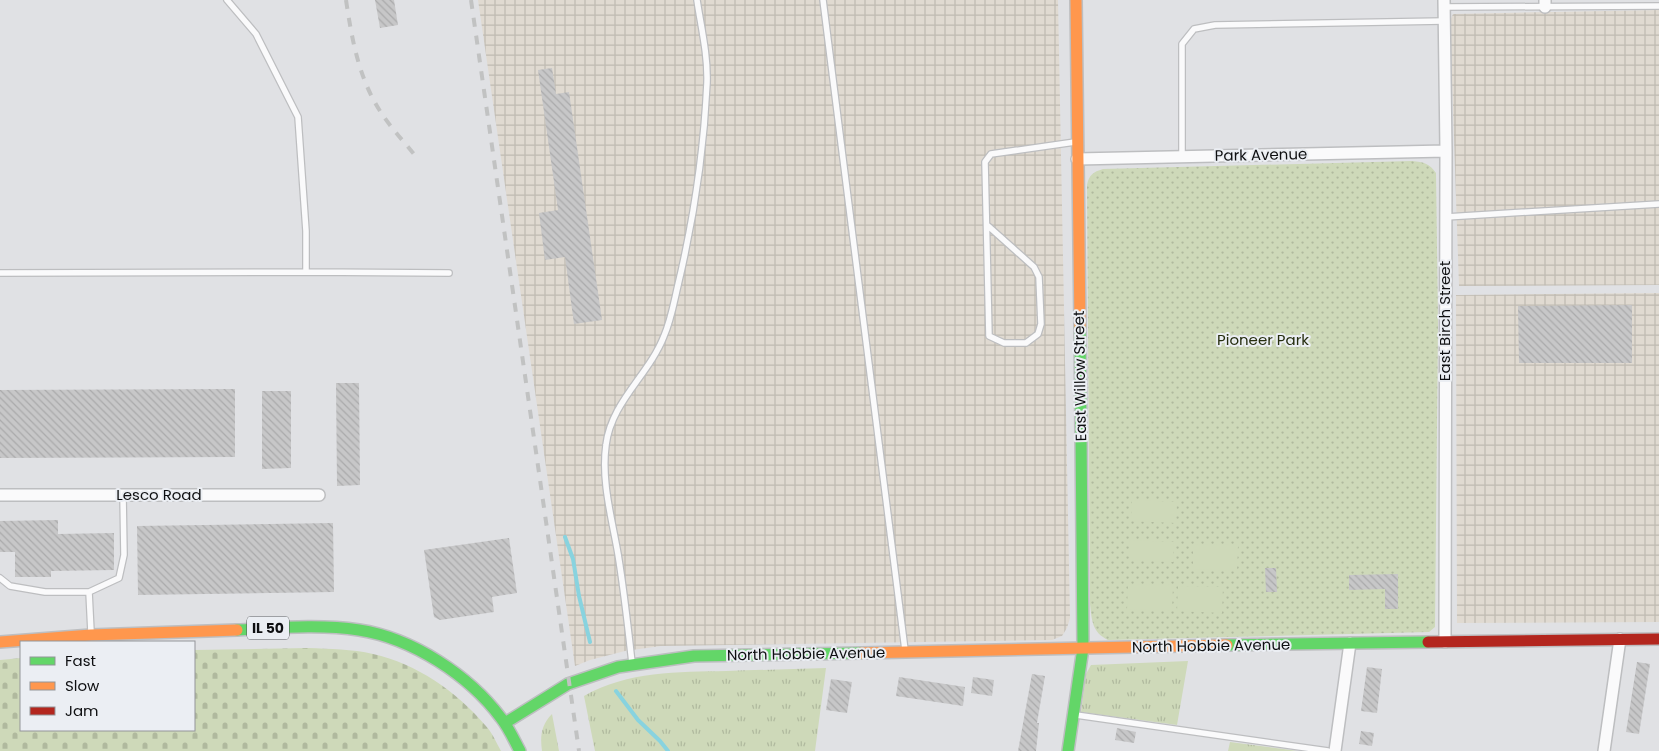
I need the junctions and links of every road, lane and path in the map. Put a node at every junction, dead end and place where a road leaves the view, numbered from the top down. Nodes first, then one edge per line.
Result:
1 (227, 0) edge
2 (697, 0) edge
3 (823, 0) edge
4 (1076, 0) edge
5 (1545, 3) edge
6 (1444, 4) edge
7 (1659, 6) edge
8 (1444, 21) junction
9 (1077, 142) junction
10 (1446, 151) junction
11 (1182, 157) junction
12 (1077, 159) junction
13 (1659, 204) edge
14 (1446, 217) junction
15 (987, 225) junction
16 (306, 272) junction
17 (0, 273) edge
18 (449, 273) dead end
19 (0, 495) edge
20 (123, 495) junction
21 (319, 495) dead end
22 (0, 578) edge
23 (89, 592) junction
24 (91, 634) junction
25 (1620, 639) junction
26 (1659, 639) edge
27 (0, 642) edge
28 (1445, 642) junction
29 (1350, 643) junction
30 (1083, 648) junction
31 (905, 652) junction
32 (633, 665) junction
33 (1074, 715) junction
34 (505, 723) junction
35 (520, 751) edge
36 (1068, 751) edge
37 (1328, 751) edge
38 (1335, 751) edge
39 (1604, 751) edge

1 - 16 lane
2 - 32 lane
3 - 31 lane
4 - 9 main road, East Willow Street
5 - 6 lane
5 - 7 lane
6 - 8 street, East Birch Street
8 - 10 street, East Birch Street
8 - 11 lane
9 - 12 main road, East Willow Street
9 - 15 lane
10 - 11 street, Park Avenue
10 - 14 street, East Birch Street
11 - 12 street, Park Avenue
12 - 30 main road, East Willow Street
13 - 14 lane
14 - 28 street, East Birch Street
15 - 15 lane
16 - 17 lane
16 - 18 lane
19 - 20 street, Lesco Road
20 - 21 street, Lesco Road
20 - 23 lane
22 - 23 lane
23 - 24 lane
24 - 27 main road, IL 50
24 - 34 main road, IL 50
25 - 26 main road, North Hobbie Avenue
25 - 28 main road, North Hobbie Avenue
25 - 39 street
28 - 29 main road, North Hobbie Avenue
29 - 30 main road, North Hobbie Avenue
29 - 38 street
30 - 31 main road, North Hobbie Avenue
30 - 33 main road, East Willow Street
31 - 32 main road, North Hobbie Avenue
32 - 34 main road, North Hobbie Avenue
33 - 36 main road, East Willow Street
33 - 37 lane
34 - 35 main road, IL 50

